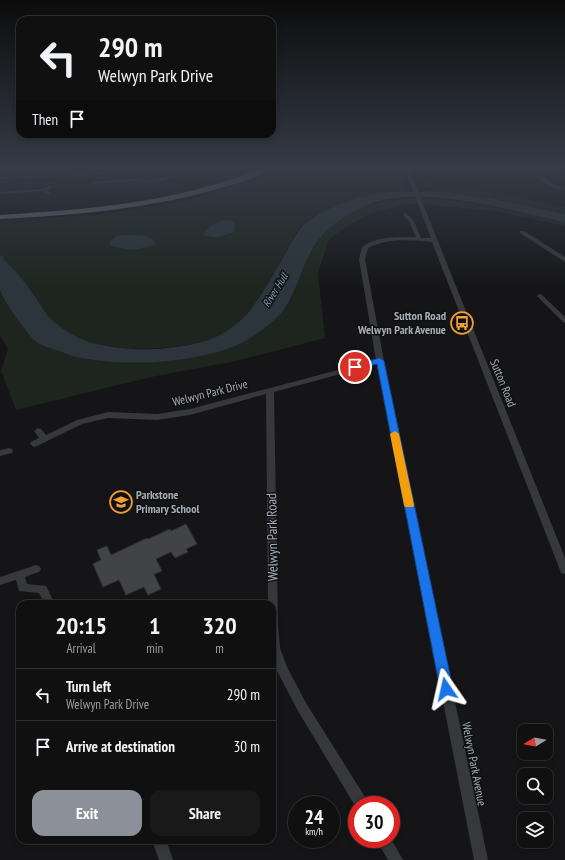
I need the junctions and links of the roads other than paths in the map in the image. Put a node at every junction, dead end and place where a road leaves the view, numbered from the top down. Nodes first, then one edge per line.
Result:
1 (99, 209) edge
2 (422, 209) edge
3 (406, 215) dead end
4 (0, 216) edge
5 (522, 232) dead end
6 (419, 240) junction
7 (434, 240) junction
8 (565, 260) edge
9 (540, 296) dead end
10 (565, 321) edge
11 (380, 361) junction
12 (270, 390) junction
13 (38, 431) dead end
14 (45, 439) junction
15 (34, 444) dead end
16 (9, 451) dead end
17 (0, 453) edge
18 (36, 569) dead end
19 (565, 570) edge
20 (19, 574) junction
21 (0, 581) edge
22 (48, 600) edge
23 (273, 600) edge
24 (276, 651) edge
25 (356, 796) edge
26 (160, 844) edge
27 (389, 848) edge
28 (166, 860) edge
29 (396, 860) edge
30 (481, 860) edge

1 - 4 highway
2 - 7 street, Sutton Road
3 - 6 street
5 - 8 street
6 - 7 street, Welwyn Park Avenue
6 - 11 street, Welwyn Park Avenue
7 - 19 street, Sutton Road
9 - 10 street
11 - 12 street, Welwyn Park Drive
11 - 30 street, Welwyn Park Avenue
12 - 14 street, Welwyn Park Drive
12 - 23 street, Welwyn Park Road
13 - 14 street
14 - 15 street, Welwyn Park Drive
16 - 17 street
18 - 20 street
20 - 21 street
20 - 22 street
24 - 25 street, Welwyn Park Road
26 - 28 street
27 - 29 street

